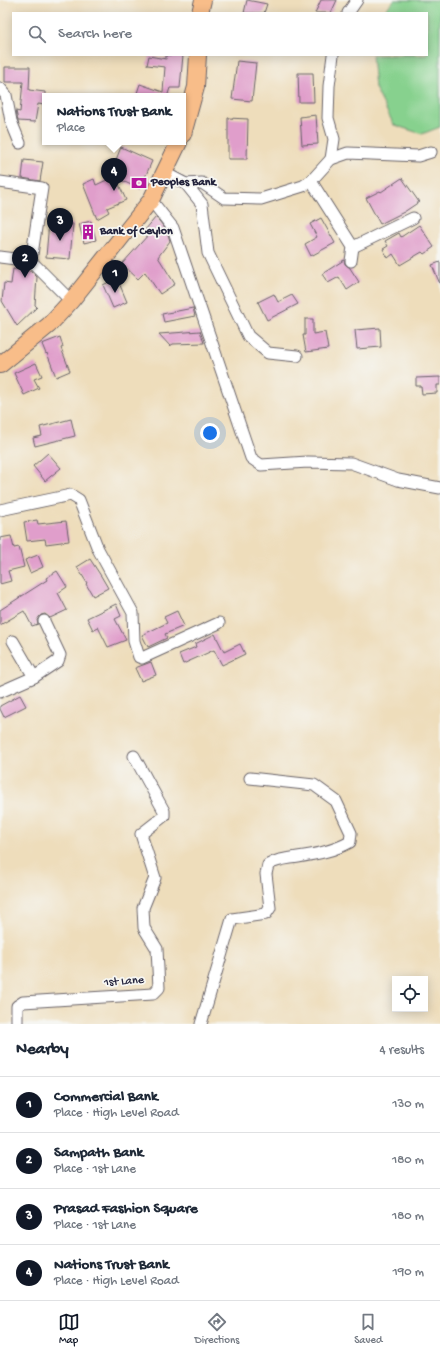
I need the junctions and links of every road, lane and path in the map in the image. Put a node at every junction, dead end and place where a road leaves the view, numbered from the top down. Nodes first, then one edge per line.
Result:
1 (203, 0) edge
2 (357, 0) edge
3 (200, 12) edge
4 (349, 12) edge
5 (198, 56) edge
6 (333, 56) edge
7 (0, 88) edge
8 (186, 123) edge
9 (20, 143) dead end
10 (178, 145) edge
11 (431, 152) dead end
12 (331, 159) junction
13 (165, 173) junction
14 (311, 181) junction
15 (0, 182) edge
16 (186, 184) junction
17 (151, 200) junction
18 (413, 218) dead end
19 (353, 248) junction
20 (0, 257) edge
21 (31, 261) junction
22 (351, 261) dead end
23 (71, 302) junction
24 (297, 356) dead end
25 (0, 365) edge
26 (440, 488) edge
27 (0, 510) edge
28 (44, 621) dead end
29 (219, 623) dead end
30 (12, 641) dead end
31 (34, 677) junction
32 (0, 692) edge
33 (134, 756) dead end
34 (250, 778) dead end
35 (17, 1024) edge
36 (201, 1024) edge

1 - 3 highway
2 - 4 street
5 - 8 highway
6 - 12 street
7 - 9 street
10 - 13 highway
11 - 12 street
12 - 14 street
13 - 16 street
13 - 17 highway
14 - 16 street
14 - 19 street
15 - 21 street
16 - 24 street
17 - 23 highway
17 - 26 street
18 - 19 street
19 - 22 street
20 - 21 street
21 - 23 street
23 - 25 highway
27 - 29 street
28 - 31 street
30 - 31 street
31 - 32 street
33 - 35 street, 1st Lane
34 - 36 street

